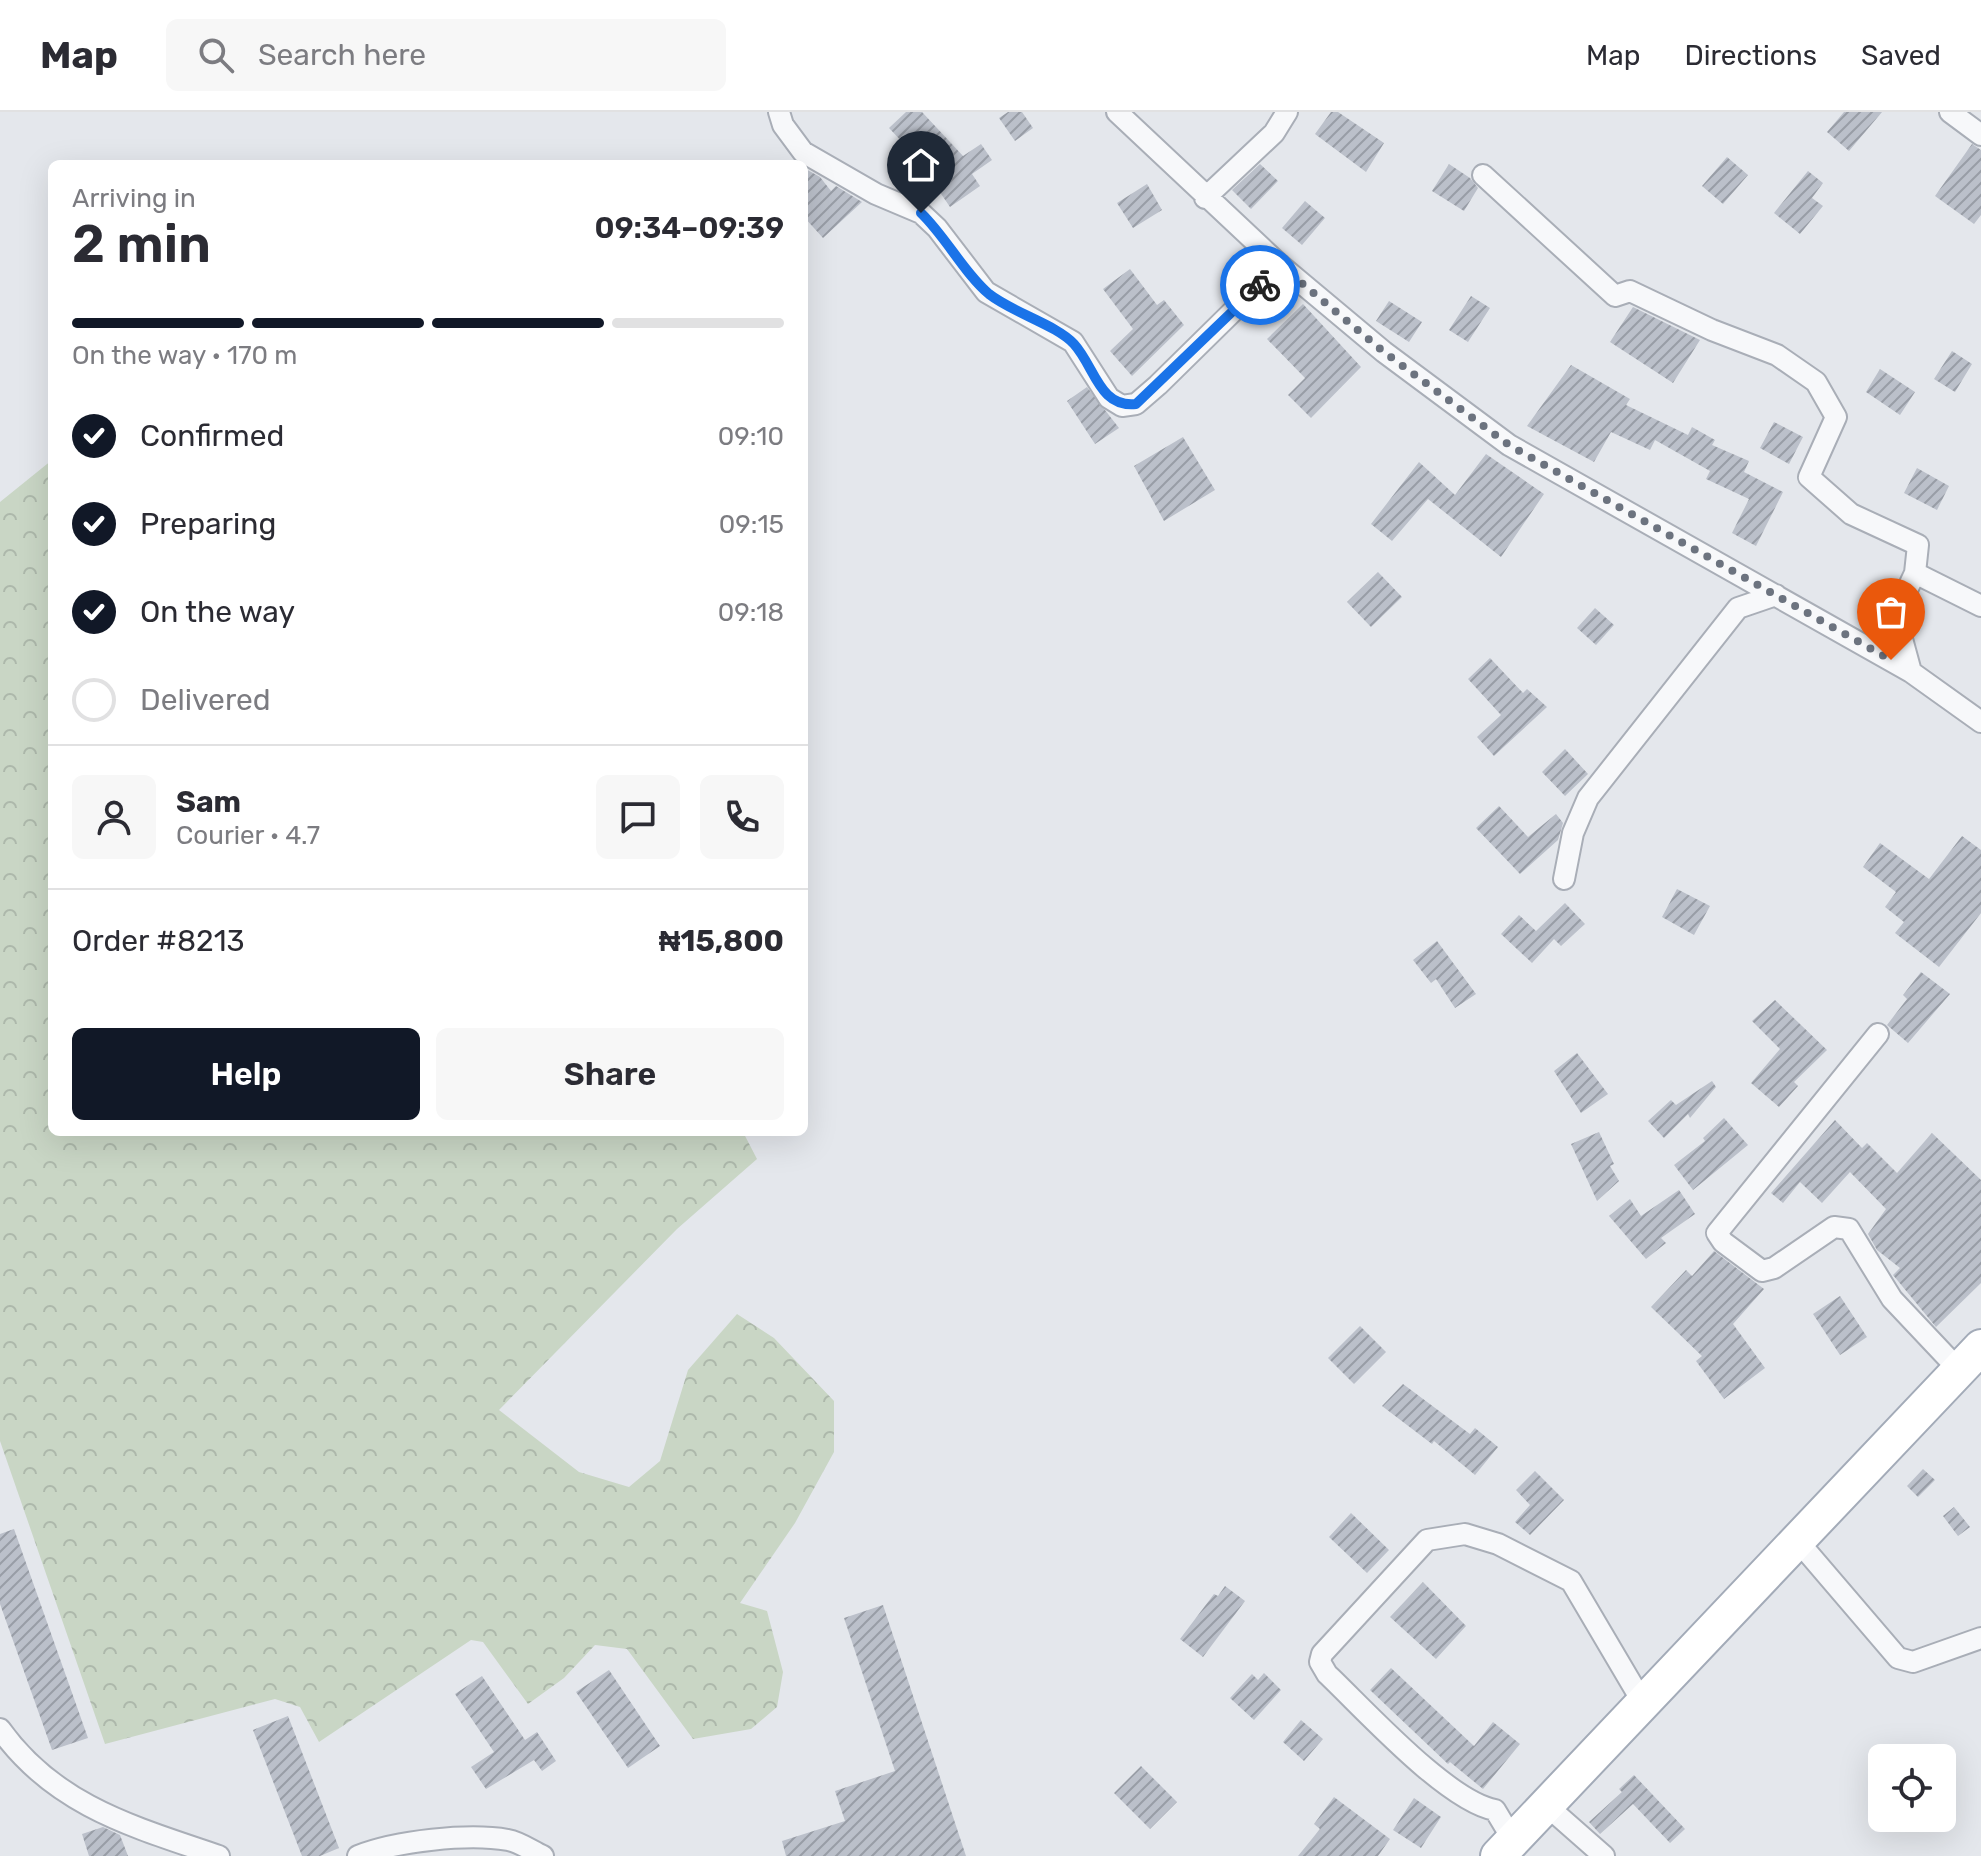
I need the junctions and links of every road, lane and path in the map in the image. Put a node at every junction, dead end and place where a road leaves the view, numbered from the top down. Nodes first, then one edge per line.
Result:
1 (779, 112) edge
2 (1117, 112) edge
3 (1287, 112) edge
4 (1950, 112) edge
5 (1981, 135) edge
6 (1483, 175) dead end
7 (1205, 198) junction
8 (1280, 265) junction
9 (1915, 573) junction
10 (1776, 595) junction
11 (1981, 606) edge
12 (1911, 672) junction
13 (1981, 722) edge
14 (1564, 879) dead end
15 (1878, 1034) dead end
16 (1970, 1359) edge
17 (1797, 1540) junction
18 (1981, 1638) edge
19 (1643, 1703) junction
20 (0, 1729) edge
21 (1546, 1805) junction
22 (1506, 1848) edge
23 (367, 1853) edge
24 (219, 1856) edge
25 (543, 1856) edge
26 (1604, 1856) edge

1 - 8 street
2 - 7 street
3 - 7 street
4 - 5 street
6 - 9 street
7 - 8 street
8 - 10 street
9 - 11 street
9 - 12 street
10 - 12 street
10 - 14 street
12 - 13 street
15 - 16 street
16 - 17 main road
17 - 18 street
17 - 19 main road
19 - 21 main road
19 - 22 street
20 - 24 street
21 - 22 main road
21 - 26 street
23 - 25 street

